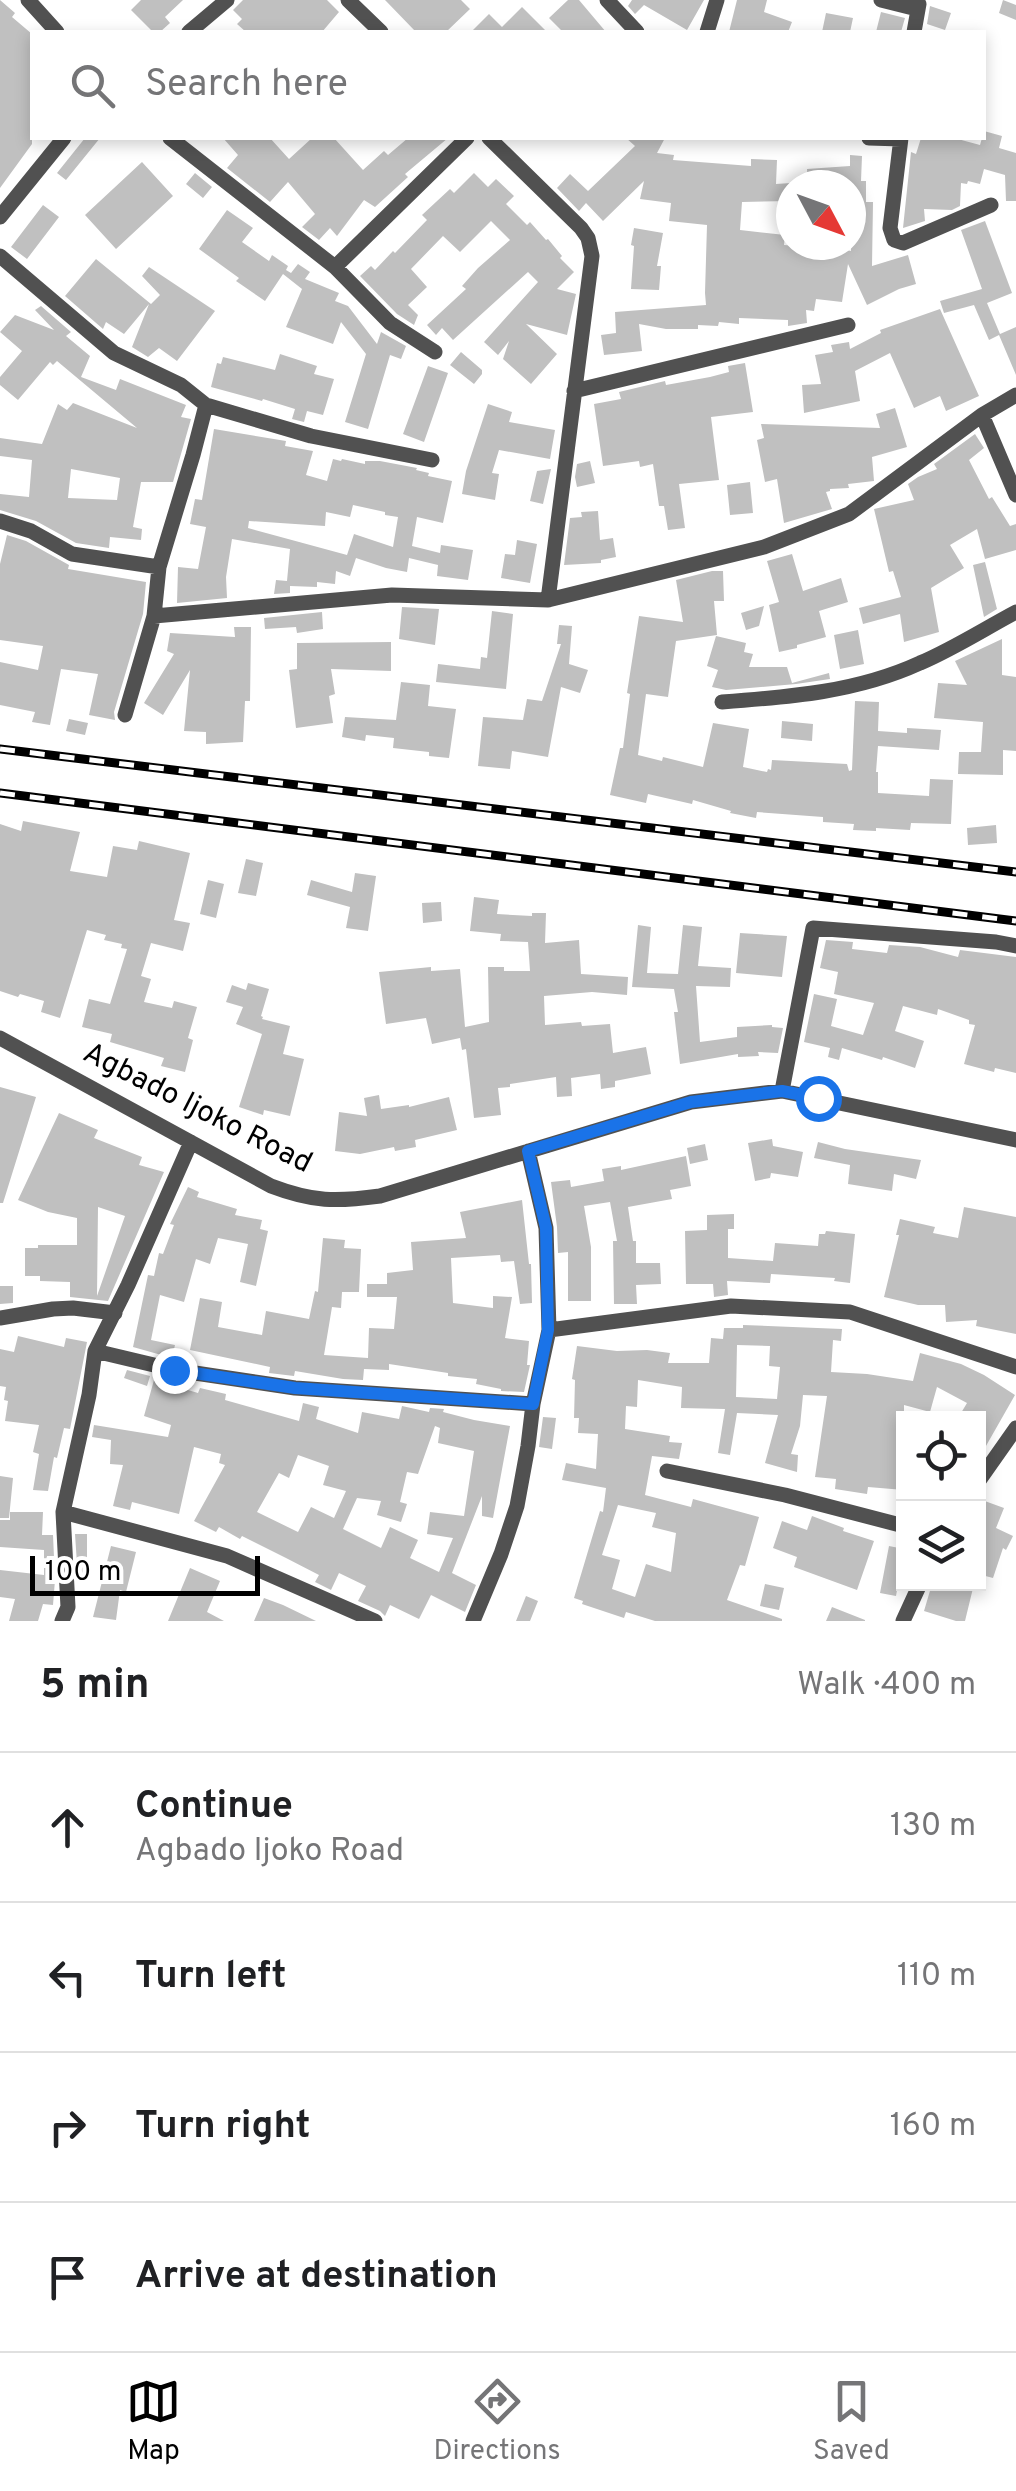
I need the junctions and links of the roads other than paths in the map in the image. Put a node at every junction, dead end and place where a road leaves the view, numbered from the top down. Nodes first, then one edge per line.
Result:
1 (28, 0) edge
2 (227, 0) edge
3 (348, 0) edge
4 (606, 0) edge
5 (717, 0) edge
6 (882, 0) edge
7 (919, 4) edge
8 (56, 30) edge
9 (191, 30) edge
10 (379, 30) edge
11 (635, 30) edge
12 (708, 30) edge
13 (914, 30) edge
14 (62, 140) edge
15 (173, 140) edge
16 (465, 140) edge
17 (491, 140) edge
18 (901, 140) edge
19 (991, 205) dead end
20 (0, 217) edge
21 (0, 256) edge
22 (335, 267) junction
23 (848, 325) dead end
24 (435, 352) dead end
25 (574, 391) junction
26 (1016, 394) edge
27 (206, 405) junction
28 (982, 415) junction
29 (432, 460) dead end
30 (1016, 495) edge
31 (0, 521) edge
32 (159, 567) junction
33 (548, 600) junction
34 (1016, 612) edge
35 (154, 616) junction
36 (722, 702) dead end
37 (125, 715) dead end
38 (1016, 946) edge
39 (0, 1038) edge
40 (782, 1091) junction
41 (1016, 1140) edge
42 (191, 1142) junction
43 (528, 1151) junction
44 (114, 1313) junction
45 (0, 1318) edge
46 (548, 1330) junction
47 (95, 1351) junction
48 (1016, 1367) edge
49 (533, 1404) junction
50 (1016, 1428) edge
51 (666, 1470) dead end
52 (986, 1471) edge
53 (63, 1512) junction
54 (896, 1524) edge
55 (917, 1591) edge
56 (62, 1621) edge
57 (375, 1621) edge
58 (473, 1621) edge
59 (903, 1621) edge

1 - 8 street
2 - 9 street
3 - 10 street
4 - 11 street
5 - 12 street
6 - 7 street
7 - 13 street
14 - 20 street
15 - 22 street
16 - 22 street
17 - 25 street
18 - 19 street
21 - 27 street
22 - 24 street
23 - 25 street
25 - 33 street
26 - 28 street
27 - 29 street
27 - 32 street
28 - 30 street
28 - 33 street
31 - 32 street
32 - 35 street
33 - 35 street
34 - 36 street
35 - 37 street
38 - 40 street
39 - 42 street, Agbado Ijoko Road
40 - 41 street, Agbado Ijoko Road
40 - 43 street, Agbado Ijoko Road
42 - 43 street, Agbado Ijoko Road
42 - 44 street
43 - 46 street
44 - 45 street
44 - 47 street
46 - 48 street
46 - 49 street
47 - 49 street
47 - 53 street
49 - 58 street
50 - 52 street
51 - 54 street
53 - 56 street
53 - 57 street
55 - 59 street

